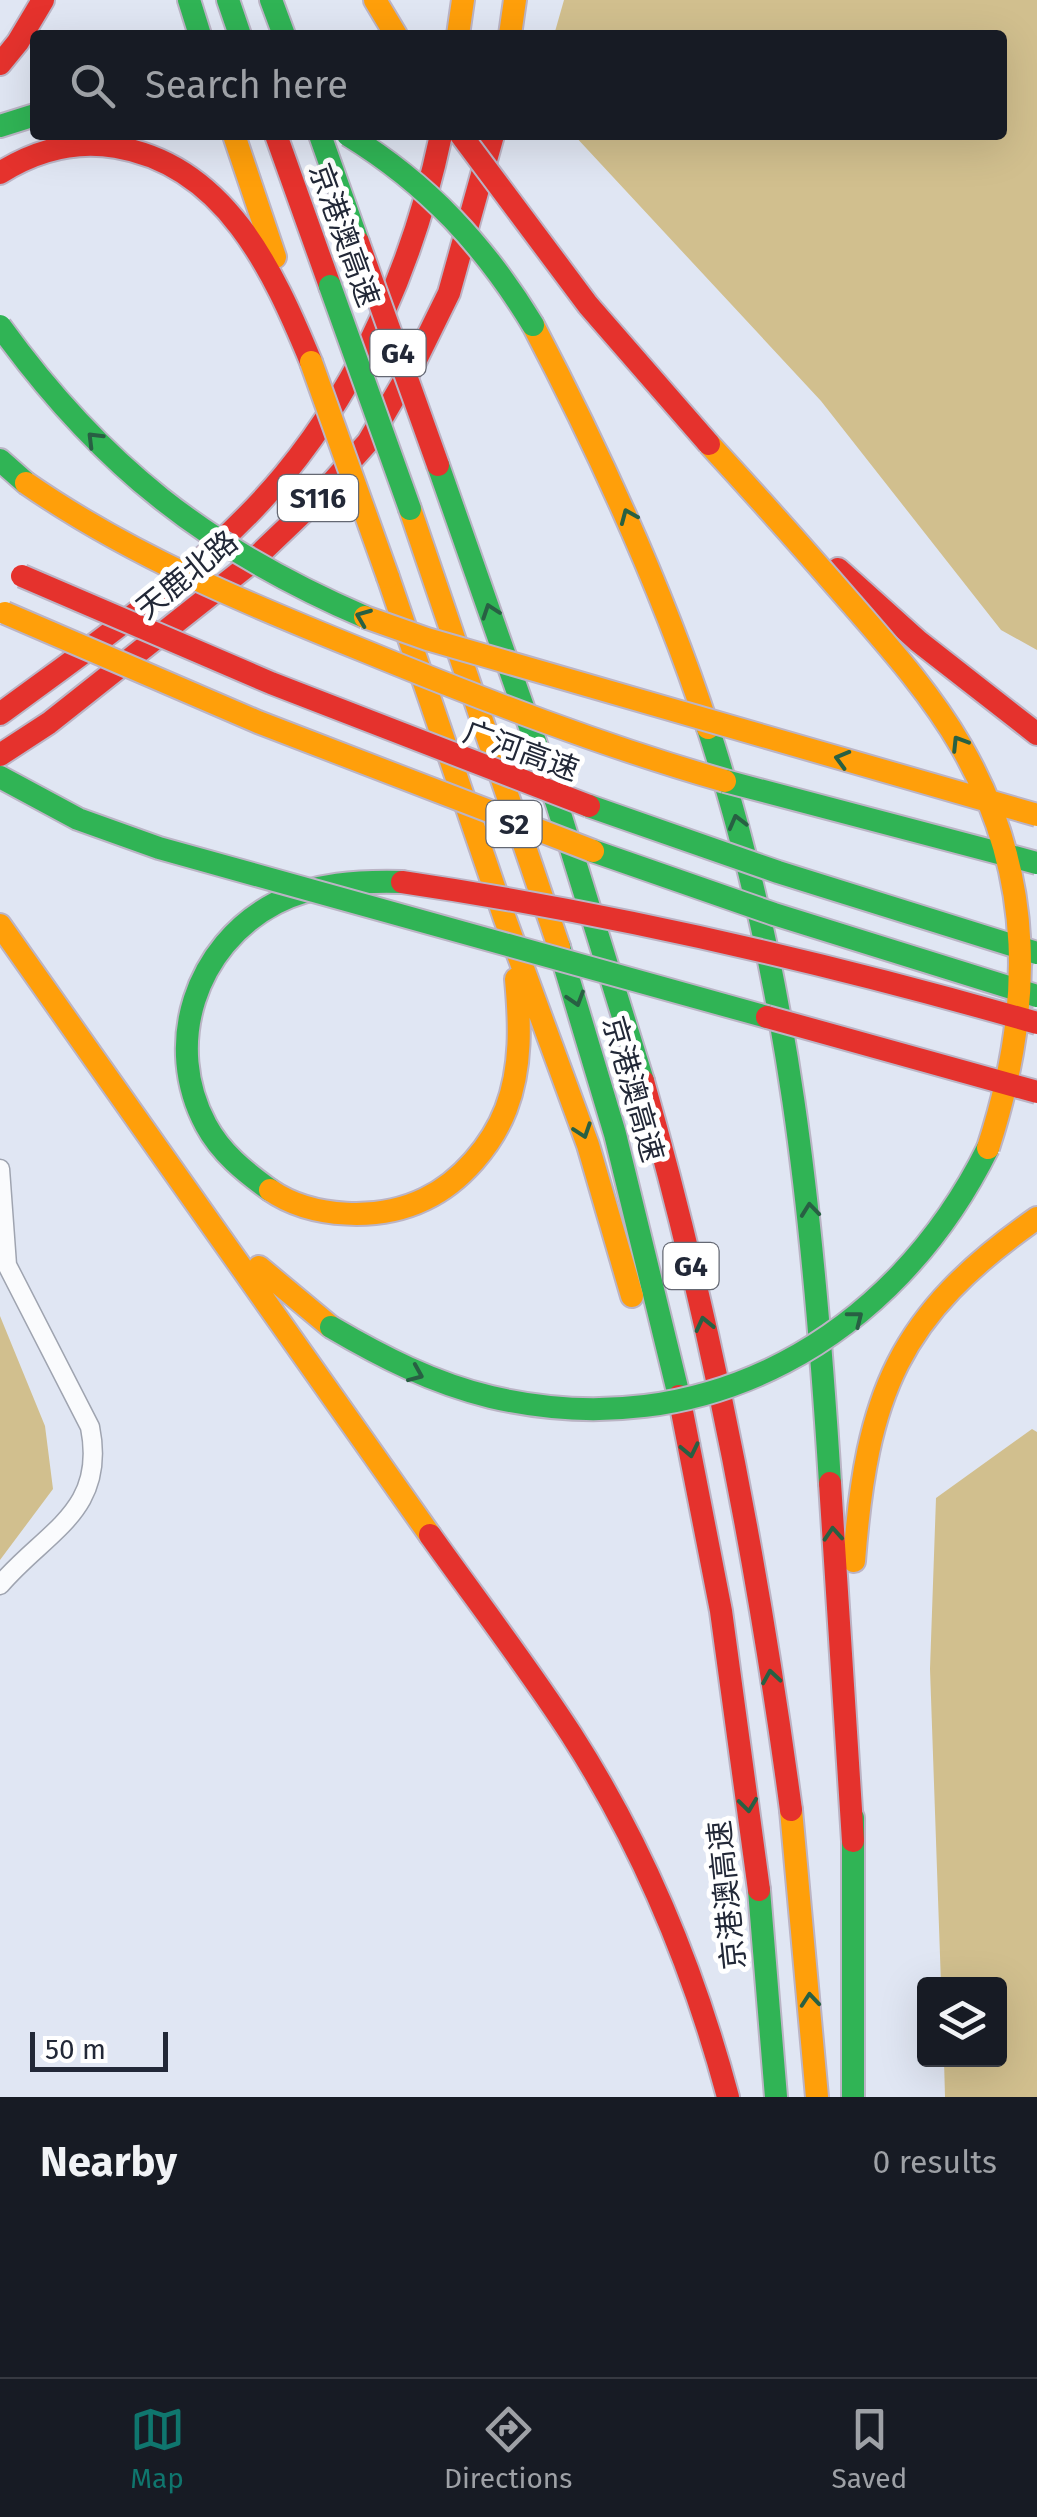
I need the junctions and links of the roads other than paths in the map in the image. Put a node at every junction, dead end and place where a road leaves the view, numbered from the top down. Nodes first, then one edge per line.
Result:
1 (43, 0) edge
2 (189, 0) edge
3 (228, 0) edge
4 (272, 0) edge
5 (376, 0) edge
6 (463, 0) edge
7 (514, 0) edge
8 (198, 30) edge
9 (238, 30) edge
10 (282, 30) edge
11 (393, 30) edge
12 (459, 30) edge
13 (511, 30) edge
14 (0, 64) edge
15 (30, 117) edge
16 (0, 126) edge
17 (236, 140) edge
18 (278, 140) edge
19 (322, 140) edge
20 (356, 140) edge
21 (440, 140) edge
22 (465, 140) edge
23 (493, 140) edge
24 (0, 174) edge
25 (295, 320) junction
26 (0, 326) edge
27 (665, 396) junction
28 (0, 460) edge
29 (0, 565) edge
30 (0, 611) edge
31 (26, 695) junction
32 (0, 714) edge
33 (49, 723) junction
34 (1037, 734) edge
35 (0, 755) edge
36 (0, 777) edge
37 (1037, 815) edge
38 (1037, 862) edge
39 (505, 919) junction
40 (0, 925) edge
41 (1037, 953) edge
42 (1037, 996) edge
43 (1037, 1024) edge
44 (1037, 1092) edge
45 (172, 1169) junction
46 (0, 1170) edge
47 (1037, 1218) edge
48 (0, 1585) edge
49 (738, 1728) junction
50 (853, 1841) junction
51 (728, 2097) edge
52 (776, 2097) edge
53 (817, 2097) edge
54 (853, 2097) edge

1 - 14 main road
2 - 8 main road
3 - 9 main road
4 - 10 main road
5 - 11 main road
6 - 12 main road
7 - 13 main road
15 - 16 main road
17 - 25 main road
18 -> 49 main road, 京港澳高速 / G4, bridge
53 -> 19 main road, 京港澳高速 / G4, bridge
50 -> 20 main road, bridge
21 - 31 main road, 天鹿北路 / S116
22 - 27 main road, bridge
23 - 33 main road, 天鹿北路 / S116
24 - 25 main road
25 - 39 main road, bridge
37 -> 26 main road, bridge
27 - 34 main road, bridge
45 -> 27 main road, bridge
28 - 38 main road, bridge
29 - 41 main road, 广河高速 / S2, bridge
30 - 42 main road, S2, bridge
31 - 32 main road, 天鹿北路 / S116
31 - 33 main road
33 - 35 main road, 天鹿北路 / S116
36 - 44 main road, bridge
39 - 43 main road, bridge
39 -> 49 main road
40 - 45 main road
45 - 51 main road
46 - 48 street
47 - 50 main road
49 -> 52 main road, 京港澳高速 / G4
50 - 54 main road

